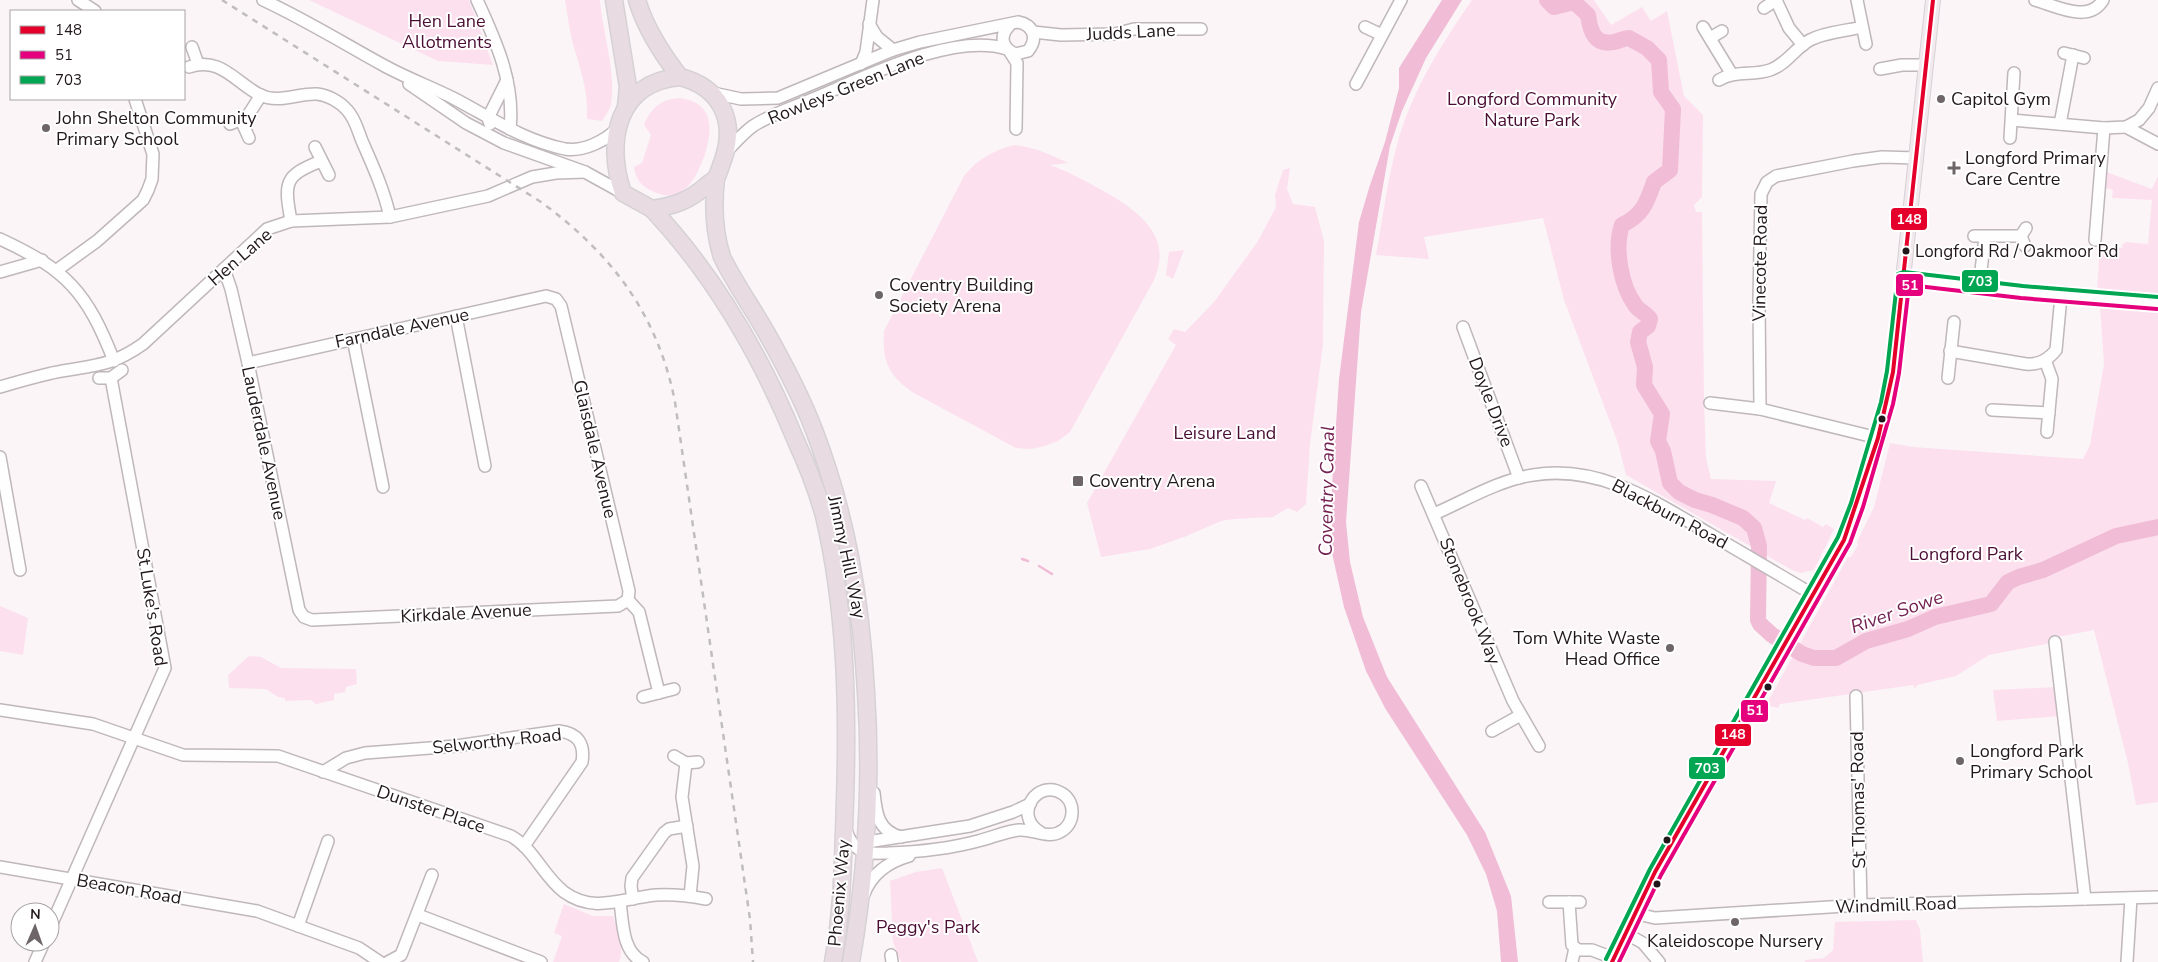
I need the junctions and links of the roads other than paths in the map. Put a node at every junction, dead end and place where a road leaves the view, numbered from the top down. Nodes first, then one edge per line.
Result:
1 (78, 0) edge
2 (263, 0) edge
3 (478, 0) edge
4 (614, 0) edge
5 (637, 0) edge
6 (873, 0) edge
7 (1401, 0) edge
8 (1776, 0) edge
9 (1857, 0) edge
10 (1934, 0) edge
11 (2035, 0) edge
12 (2103, 0) edge
13 (1764, 8) dead end
14 (93, 10) edge
15 (869, 24) junction
16 (1008, 26) junction
17 (1703, 26) dead end
18 (1365, 27) dead end
19 (1862, 27) junction
20 (1201, 29) dead end
21 (1722, 31) dead end
22 (1033, 32) junction
23 (1061, 35) junction
24 (1382, 35) junction
25 (1710, 38) junction
26 (1866, 44) dead end
27 (1803, 45) junction
28 (192, 47) dead end
29 (1030, 49) junction
30 (893, 50) junction
31 (1009, 51) junction
32 (2073, 55) dead end
33 (861, 64) junction
34 (385, 66) junction
35 (1926, 66) junction
36 (1880, 69) dead end
37 (2014, 73) dead end
38 (1731, 74) junction
39 (680, 77) junction
40 (507, 79) junction
41 (1719, 80) dead end
42 (1356, 84) dead end
43 (2158, 88) edge
44 (713, 93) junction
45 (261, 95) junction
46 (1018, 95) junction
47 (135, 100) edge
48 (626, 109) junction
49 (488, 118) junction
50 (2012, 120) junction
51 (2060, 124) junction
52 (2126, 127) junction
53 (2104, 128) junction
54 (510, 129) junction
55 (617, 129) junction
56 (1016, 129) dead end
57 (249, 138) dead end
58 (2010, 138) dead end
59 (504, 143) junction
60 (2158, 144) edge
61 (316, 147) dead end
62 (567, 149) junction
63 (725, 153) junction
64 (1917, 158) junction
65 (547, 159) junction
66 (321, 161) junction
67 (585, 172) junction
68 (329, 176) dead end
69 (532, 177) junction
70 (716, 178) junction
71 (623, 193) junction
72 (652, 209) junction
73 (390, 216) junction
74 (291, 221) junction
75 (2024, 237) dead end
76 (0, 239) edge
77 (2095, 240) dead end
78 (42, 260) junction
79 (224, 269) junction
80 (57, 270) junction
81 (0, 272) edge
82 (1903, 278) junction
83 (1979, 287) junction
84 (2061, 296) junction
85 (556, 299) joint
86 (2158, 303) edge
87 (456, 316) junction
88 (1954, 322) dead end
89 (1463, 327) dead end
90 (353, 338) junction
91 (1950, 351) junction
92 (2045, 360) junction
93 (248, 363) junction
94 (118, 365) junction
95 (1948, 378) dead end
96 (0, 387) edge
97 (1710, 403) dead end
98 (1760, 409) junction
99 (1992, 410) dead end
100 (2049, 413) junction
101 (2048, 432) dead end
102 (1878, 438) junction
103 (0, 457) edge
104 (485, 466) dead end
105 (1519, 478) junction
106 (1421, 486) dead end
107 (383, 487) dead end
108 (1434, 514) junction
109 (20, 570) dead end
110 (1812, 594) junction
111 (628, 600) junction
112 (304, 617) joint
113 (2055, 642) dead end
114 (674, 689) dead end
115 (659, 694) junction
116 (1856, 696) dead end
117 (643, 698) dead end
118 (0, 710) edge
119 (1519, 716) junction
120 (1492, 731) dead end
121 (135, 738) junction
122 (1539, 746) dead end
123 (674, 756) dead end
124 (870, 756) junction
125 (323, 772) junction
126 (1030, 804) junction
127 (844, 825) joint
128 (686, 826) junction
129 (1040, 832) junction
130 (901, 837) junction
131 (328, 841) dead end
132 (524, 846) junction
133 (858, 848) junction
134 (920, 852) junction
135 (0, 866) edge
136 (432, 875) dead end
137 (71, 879) junction
138 (690, 896) junction
139 (2158, 897) edge
140 (2131, 898) junction
141 (633, 899) junction
142 (706, 899) dead end
143 (2086, 899) junction
144 (862, 900) junction
145 (620, 902) junction
146 (1549, 902) dead end
147 (60, 905) edge
148 (1861, 905) junction
149 (1636, 910) junction
150 (418, 915) junction
151 (298, 926) junction
152 (1625, 933) junction
153 (1575, 948) junction
154 (545, 959) edge
155 (1612, 960) edge
156 (380, 962) edge
157 (388, 962) edge
158 (643, 962) edge
159 (833, 962) edge
160 (838, 962) edge
161 (851, 962) edge
162 (1572, 962) edge
163 (1659, 962) edge
164 (2126, 962) edge

1 - 14 street
2 - 34 street
3 - 40 street
4 - 48 highway
5 - 39 highway
6 - 15 street, Rowleys Green Lane
7 - 24 street
8 - 13 street
8 - 27 street
9 - 19 street
10 - 35 main road
11 - 12 street
15 - 30 street, Rowleys Green Lane
15 - 33 street, Rowleys Green Lane
16 - 22 street
16 - 30 street, Rowleys Green Lane
16 - 31 street
17 - 25 street
18 - 24 street
19 - 26 street
19 - 27 street
20 - 23 street, Judds Lane
21 - 25 street
22 - 23 street, Judds Lane
22 - 29 street
23 - 29 street, Judds Lane
24 - 42 street
25 - 38 street
27 - 38 street
28 - 45 street
29 - 31 street
29 - 46 street
30 - 33 street, Rowleys Green Lane
31 - 46 street
31 - 63 street, Rowleys Green Lane
32 - 51 street
33 - 44 street, Rowleys Green Lane
34 - 49 street
34 - 59 street
35 - 36 street
35 - 64 main road
37 - 50 street
38 - 41 street
39 - 44 highway
39 - 48 highway
40 - 49 street
40 - 54 street
43 - 52 street
44 - 63 highway
45 - 57 street
45 - 73 street
46 - 56 street
47 - 80 street
48 - 55 highway
49 - 54 street
49 - 59 street
50 - 51 street
50 - 58 street
51 - 53 street
52 - 53 street
52 - 60 street
53 - 77 street
54 - 62 street
55 - 62 street
55 - 71 highway
59 - 65 street
61 - 66 street
62 - 65 street, Hen Lane
63 - 70 highway
64 - 82 main road
64 - 98 street, Vinecote Road
65 - 67 street
65 - 69 street, Hen Lane
66 - 68 street
66 - 74 street
67 - 69 street, Hen Lane
67 - 71 street
69 - 73 street, Hen Lane
70 - 72 highway
70 - 124 highway, Jimmy Hill Way
71 - 72 highway
72 - 127 highway, Jimmy Hill Way
73 - 74 street, Hen Lane
74 - 79 street, Hen Lane
75 - 83 street
76 - 78 street
78 - 80 street
78 - 81 street
79 - 93 street, Lauderdale Avenue
79 - 94 street, Hen Lane
80 - 94 street
82 - 83 street
82 - 102 main road
83 - 84 street
84 - 86 street
84 - 92 street
85 - 87 street, Farndale Avenue
85 - 111 street, Glaisdale Avenue
87 - 90 street, Farndale Avenue
87 - 104 street
88 - 91 street
89 - 105 street, Doyle Drive
90 - 93 street, Farndale Avenue
90 - 107 street
91 - 92 street
91 - 95 street
92 - 100 street
93 - 112 street, Lauderdale Avenue
94 - 96 street, Hen Lane
94 - 121 street, St Luke's Road
97 - 98 street
98 - 102 street
99 - 100 street
100 - 101 street
102 - 110 main road
103 - 109 street
105 - 108 street, Blackburn Road
105 - 110 street, Blackburn Road
106 - 108 street, Stonebrook Way
108 - 119 street, Stonebrook Way
110 - 149 main road
111 - 112 street, Kirkdale Avenue
111 - 115 street
113 - 143 street
114 - 115 street
115 - 117 street
116 - 148 street, St Thomas' Road
118 - 121 street, Dunster Place
119 - 120 street
119 - 122 street, Stonebrook Way
121 - 125 street, Dunster Place
121 - 137 street, St Luke's Road
123 - 128 street
124 - 130 street
124 - 133 highway, Jimmy Hill Way
125 - 132 street, Dunster Place
125 - 132 street, Selworthy Road
126 - 129 street
126 - 129 street
126 - 130 street
127 - 133 highway, Phoenix Way
128 - 138 street
128 - 141 street
129 - 134 street
130 - 133 street
131 - 151 street
132 - 145 street, Dunster Place
133 - 134 street
133 - 144 highway, Jimmy Hill Way
133 - 159 highway, Phoenix Way
133 - 160 highway
134 - 144 street
135 - 137 street, Beacon Road
136 - 150 street
137 - 147 street, St Luke's Road
137 - 151 street, Beacon Road
138 - 141 street, Dunster Place
138 - 142 street, Dunster Place
139 - 140 street, Windmill Road
140 - 143 street, Windmill Road
140 - 164 street
141 - 145 street, Dunster Place
143 - 148 street, Windmill Road
144 - 161 highway, Jimmy Hill Way
145 - 158 street
146 - 153 street
148 - 149 street, Windmill Road
149 - 152 main road
150 - 154 street
150 - 157 street
151 - 156 street, Beacon Road
152 - 155 main road
152 - 163 street
153 - 155 street
153 - 162 street

